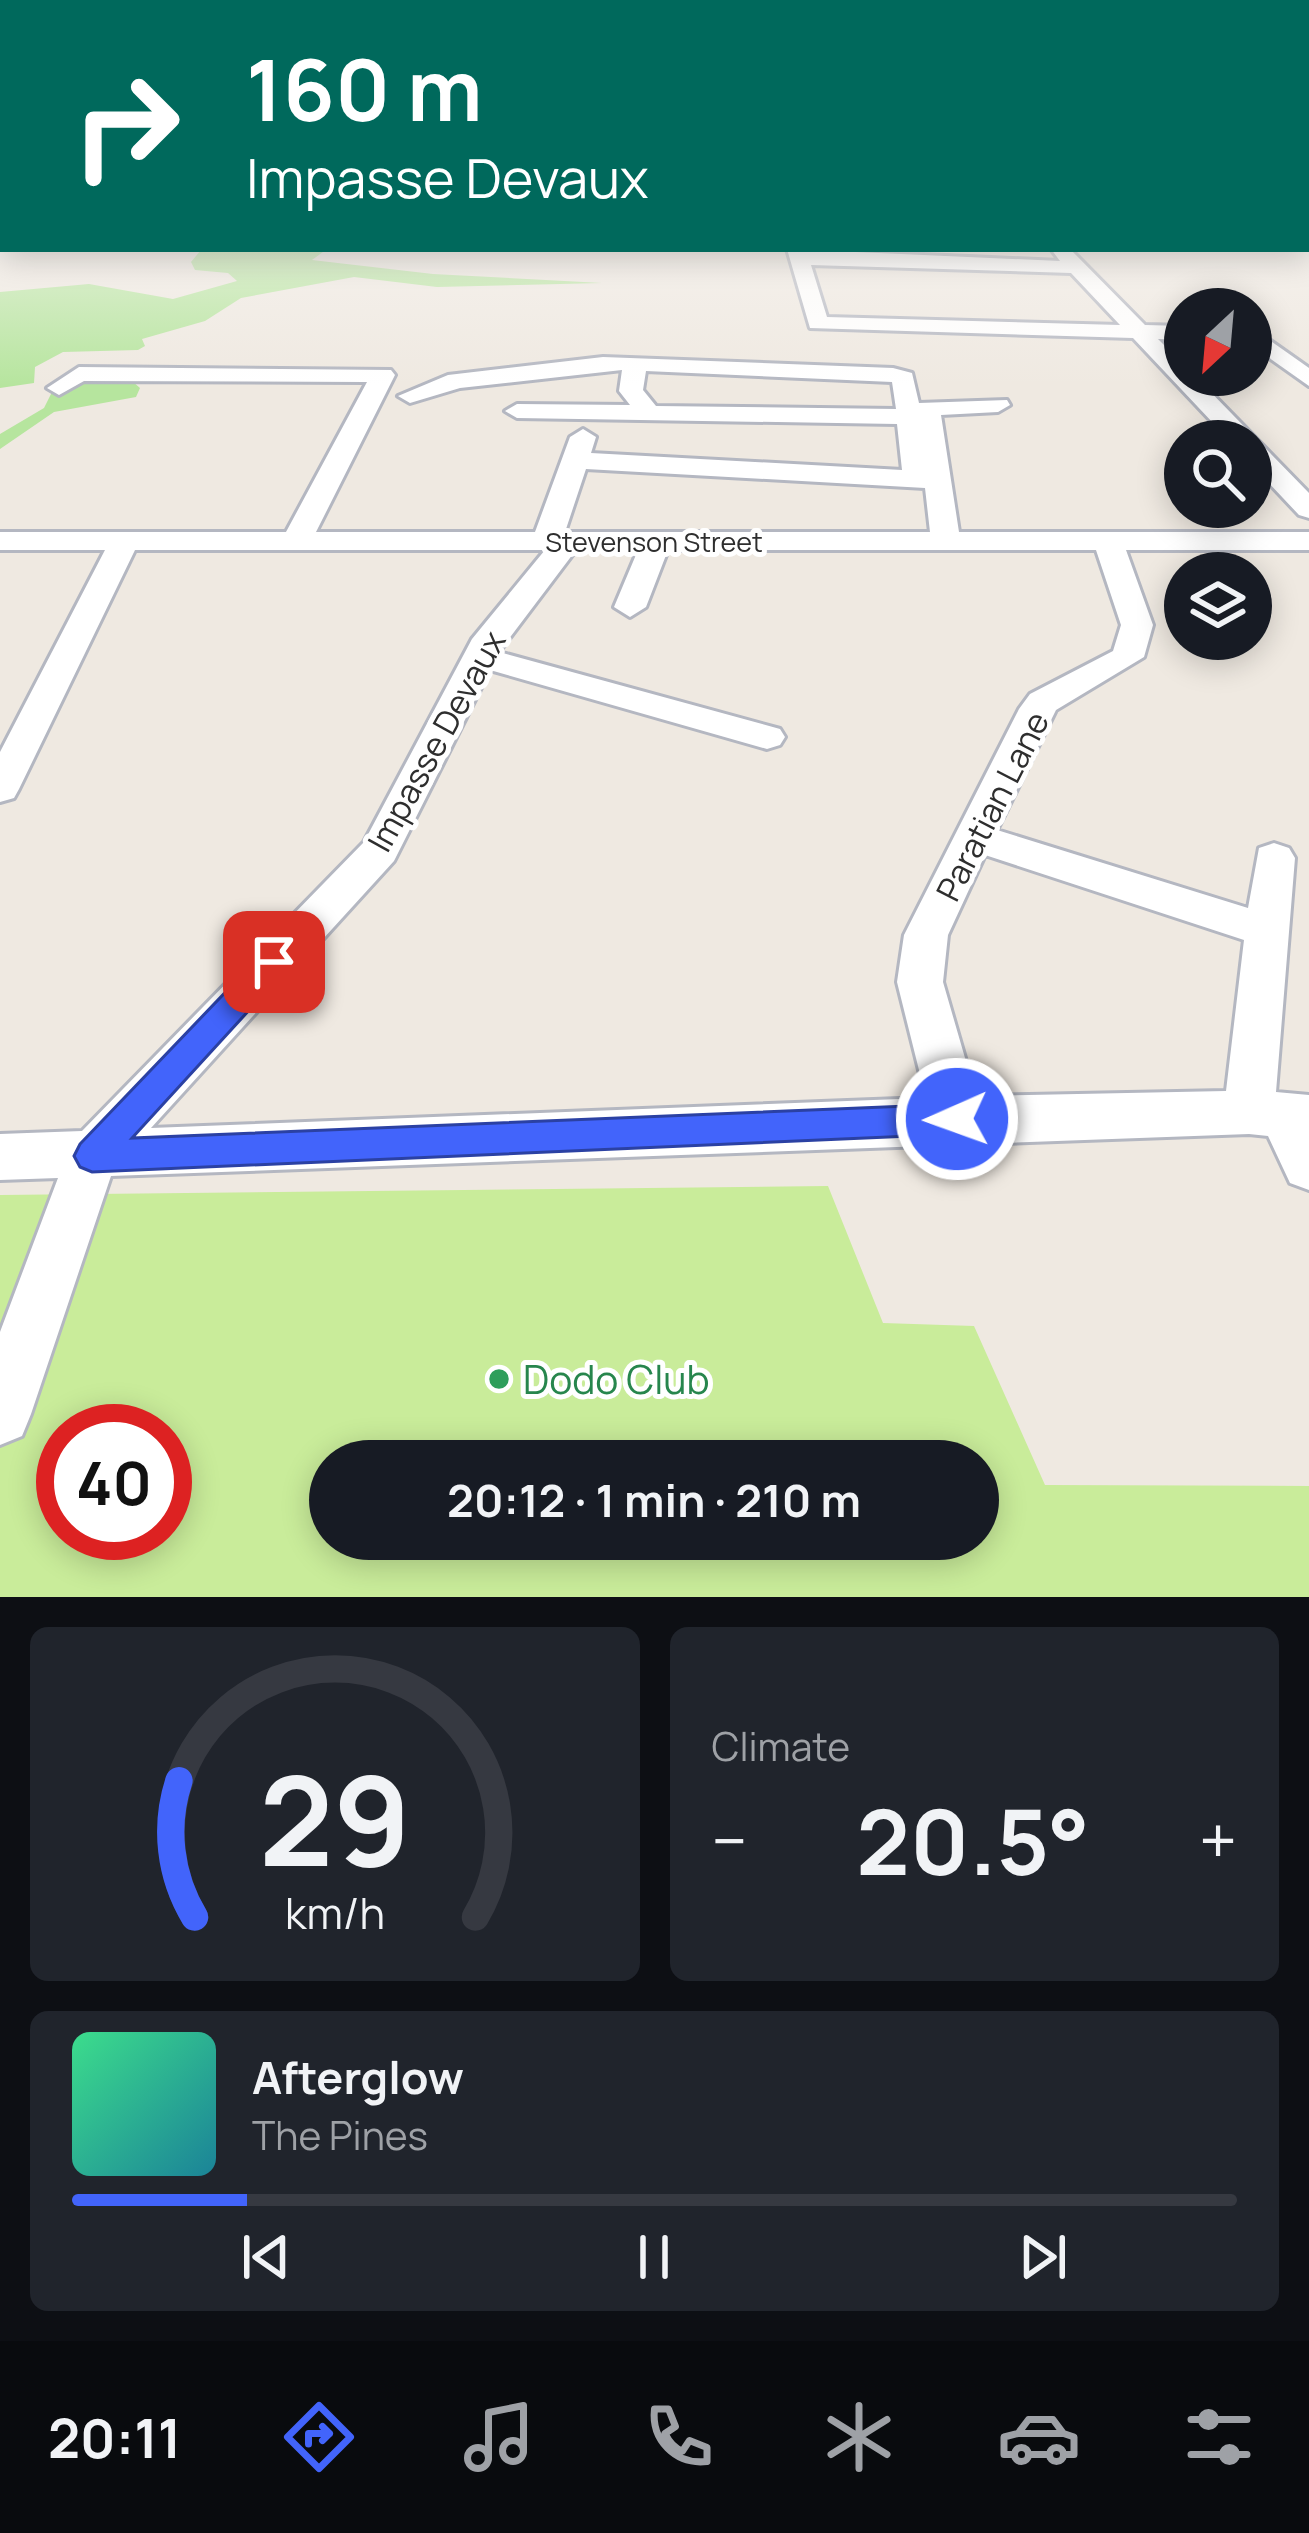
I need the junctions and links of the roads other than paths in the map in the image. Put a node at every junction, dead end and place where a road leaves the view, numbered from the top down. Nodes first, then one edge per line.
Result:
1 (1062, 252) edge
2 (797, 254) edge
3 (1078, 268) junction
4 (1140, 333) junction
5 (1164, 333) edge
6 (1272, 350) edge
7 (635, 364) junction
8 (734, 367) junction
9 (1309, 379) edge
10 (59, 388) dead end
11 (410, 395) dead end
12 (998, 405) dead end
13 (517, 411) dead end
14 (591, 415) junction
15 (650, 415) junction
16 (720, 416) junction
17 (911, 417) junction
18 (1224, 420) edge
19 (575, 460) junction
20 (709, 466) junction
21 (1272, 470) edge
22 (927, 479) junction
23 (1309, 509) edge
24 (125, 540) junction
25 (297, 540) junction
26 (0, 541) edge
27 (558, 541) junction
28 (657, 541) junction
29 (946, 541) junction
30 (1108, 541) junction
31 (1309, 541) edge
32 (630, 608) dead end
33 (480, 657) junction
34 (767, 737) dead end
35 (0, 789) edge
36 (974, 837) junction
37 (1274, 859) dead end
38 (1267, 931) junction
39 (1281, 1115) edge
40 (957, 1119) junction
41 (92, 1156) junction
42 (0, 1157) edge
43 (1309, 1166) edge
44 (4, 1386) edge

1 - 3 street
2 - 3 street
2 - 4 street
3 - 4 street
4 - 5 street
4 - 18 street
6 - 9 street
7 - 8 street
7 - 11 street
7 - 15 street
8 - 16 street
8 - 17 street
10 - 25 street
12 - 22 street
13 - 14 street
14 - 15 street
14 - 19 street
15 - 16 street
16 - 17 street
16 - 20 street
17 - 22 street
19 - 20 street
19 - 27 street
20 - 22 street
21 - 23 street
22 - 29 street
24 - 25 street, Stevenson Street
24 - 26 street, Stevenson Street
24 - 35 street
25 - 27 street, Stevenson Street
27 - 28 street, Stevenson Street
27 - 33 street, Impasse Devaux
28 - 29 street, Stevenson Street
28 - 32 street
29 - 30 street, Stevenson Street
30 - 31 street, Stevenson Street
30 - 36 street, Paratian Lane
33 - 34 street
33 - 41 street, Impasse Devaux
36 - 38 street
36 - 40 street, Paratian Lane
37 - 38 street
38 - 39 street
39 - 40 street
39 - 43 street
40 - 41 street
41 - 42 street
41 - 44 street, Impasse Devaux

